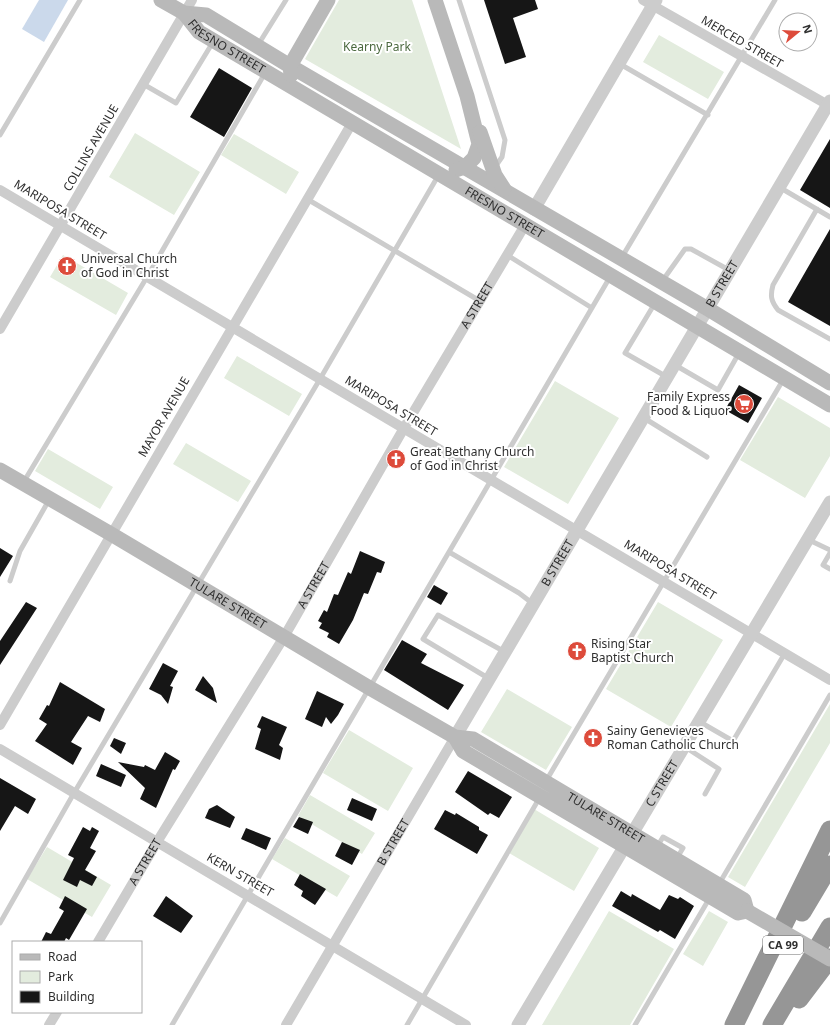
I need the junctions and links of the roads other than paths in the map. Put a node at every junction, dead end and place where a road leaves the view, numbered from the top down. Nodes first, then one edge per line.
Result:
1 (80, 0) edge
2 (162, 0) edge
3 (286, 0) edge
4 (328, 0) edge
5 (435, 0) edge
6 (459, 0) edge
7 (775, 0) edge
8 (651, 2) edge
9 (188, 6) edge
10 (214, 41) junction
11 (258, 46) junction
12 (742, 58) junction
13 (619, 64) junction
14 (290, 66) junction
15 (266, 73) junction
16 (143, 84) junction
17 (296, 91) junction
18 (467, 96) junction
19 (829, 103) edge
20 (708, 115) junction
21 (352, 124) junction
22 (0, 135) edge
23 (397, 150) junction
24 (466, 167) junction
25 (493, 169) junction
26 (439, 175) junction
27 (779, 187) junction
28 (0, 190) edge
29 (508, 193) junction
30 (307, 199) junction
31 (534, 209) junction
32 (817, 209) junction
33 (830, 217) edge
34 (525, 225) junction
35 (61, 226) junction
36 (394, 251) junction
37 (507, 255) junction
38 (620, 259) junction
39 (730, 270) junction
40 (611, 275) junction
41 (147, 277) junction
42 (662, 283) junction
43 (480, 301) junction
44 (656, 302) junction
45 (592, 308) junction
46 (708, 309) junction
47 (698, 326) junction
48 (232, 327) junction
49 (0, 329) edge
50 (830, 339) edge
51 (740, 352) junction
52 (675, 365) junction
53 (668, 377) junction
54 (784, 377) junction
55 (320, 379) junction
56 (830, 383) edge
57 (830, 405) edge
58 (644, 418) junction
59 (404, 428) junction
60 (707, 457) dead end
61 (0, 470) edge
62 (491, 480) junction
63 (23, 484) junction
64 (49, 499) junction
65 (830, 502) edge
66 (576, 530) junction
67 (112, 534) junction
68 (808, 539) junction
69 (449, 552) junction
70 (830, 552) edge
71 (830, 569) edge
72 (10, 581) dead end
73 (664, 582) junction
74 (197, 586) junction
75 (533, 604) junction
76 (752, 633) junction
77 (284, 637) junction
78 (505, 652) junction
79 (785, 653) junction
80 (489, 679) junction
81 (830, 680) edge
82 (368, 687) junction
83 (830, 695) edge
84 (699, 722) junction
85 (0, 725) edge
86 (455, 737) junction
87 (685, 746) junction
88 (0, 749) edge
89 (546, 782) junction
90 (74, 793) junction
91 (705, 794) dead end
92 (541, 796) junction
93 (830, 830) edge
94 (628, 839) junction
95 (157, 842) junction
96 (830, 865) edge
97 (714, 890) junction
98 (248, 895) junction
99 (0, 923) edge
100 (830, 926) edge
101 (99, 941) edge
102 (333, 945) junction
103 (830, 958) edge
104 (423, 998) junction
105 (56, 1013) edge
106 (49, 1025) edge
107 (172, 1025) edge
108 (286, 1025) edge
109 (407, 1025) edge
110 (466, 1025) edge
111 (518, 1025) edge
112 (635, 1025) edge
113 (735, 1025) edge
114 (772, 1025) edge
115 (778, 1025) edge

1 - 22 lane
2 - 9 main road, FRESNO STREET
3 - 11 lane
4 - 14 main road
5 - 18 main road
6 - 25 lane
7 - 12 lane
8 - 12 street, MERCED STREET
8 - 13 street
9 - 10 main road, FRESNO STREET
9 - 11 main road, FRESNO STREET
9 - 16 street, COLLINS AVENUE
10 - 15 main road, FRESNO STREET
10 - 16 lane
11 - 14 main road, FRESNO STREET
12 - 19 street, MERCED STREET
12 - 20 lane
13 - 20 lane
13 - 31 street
14 - 17 main road
14 - 24 main road, FRESNO STREET
15 - 17 main road, FRESNO STREET
15 - 41 lane
16 - 35 street, COLLINS AVENUE
17 - 21 main road, FRESNO STREET
18 - 24 main road
18 - 25 main road
19 - 27 street, B STREET
20 - 38 lane
21 - 23 main road, FRESNO STREET
21 - 30 street, MAYOR AVENUE
23 - 24 main road
23 - 26 main road, FRESNO STREET
24 - 29 main road, FRESNO STREET
25 - 29 main road
26 - 34 main road, FRESNO STREET
26 - 36 lane
27 - 32 lane
27 - 39 street, B STREET
28 - 35 street, MARIPOSA STREET
29 - 31 main road, FRESNO STREET
30 - 36 lane
30 - 48 street, MAYOR AVENUE
31 - 38 main road, FRESNO STREET
32 - 33 lane
32 - 50 lane
34 - 37 street, A STREET
34 - 40 main road, FRESNO STREET
35 - 41 street, MARIPOSA STREET
35 - 49 street, COLLINS AVENUE
36 - 43 lane
36 - 55 lane
37 - 43 street, A STREET
37 - 45 lane
38 - 42 main road, FRESNO STREET
39 - 42 lane
39 - 46 street, B STREET
40 - 44 main road, FRESNO STREET
40 - 45 lane
41 - 48 street, MARIPOSA STREET
41 - 63 lane
42 - 46 main road, FRESNO STREET
43 - 59 street, A STREET
44 - 47 main road, FRESNO STREET
44 - 53 lane
45 - 62 lane
46 - 47 street, B STREET
46 - 56 main road, FRESNO STREET
47 - 51 main road, FRESNO STREET
47 - 52 street, B STREET
48 - 55 street, MARIPOSA STREET
48 - 67 street, MAYOR AVENUE
51 - 52 lane
51 - 54 main road, FRESNO STREET
52 - 53 street, B STREET
53 - 58 street, B STREET
54 - 57 main road, FRESNO STREET
54 - 73 lane
55 - 59 street, MARIPOSA STREET
55 - 74 lane
58 - 60 lane
58 - 66 street, B STREET
59 - 62 street, MARIPOSA STREET
59 - 77 street, A STREET
61 - 63 main road, TULARE STREET
62 - 66 street, MARIPOSA STREET
62 - 69 lane
63 - 64 main road, TULARE STREET
64 - 67 main road, TULARE STREET
64 - 72 lane
65 - 68 street, C STREET
66 - 73 street, MARIPOSA STREET
66 - 75 street, B STREET
67 - 74 main road, TULARE STREET
67 - 85 street, MAYOR AVENUE
68 - 70 lane
68 - 76 street, C STREET
69 - 75 lane
69 - 82 lane
70 - 71 lane
73 - 76 street, MARIPOSA STREET
73 - 89 lane
74 - 77 main road, TULARE STREET
74 - 90 lane
75 - 78 street, B STREET
76 - 79 street, MARIPOSA STREET
76 - 84 street, C STREET
77 - 82 main road, TULARE STREET
77 - 95 street, A STREET
78 - 80 street, B STREET
78 - 80 lane
79 - 81 street, MARIPOSA STREET
79 - 84 lane
80 - 86 street, B STREET
82 - 86 main road, TULARE STREET
82 - 98 lane
83 - 97 lane
84 - 87 street, C STREET
86 - 89 main road, TULARE STREET
86 - 92 main road, TULARE STREET
86 - 102 street, B STREET
87 - 91 lane
87 - 94 street, C STREET
88 - 90 street, KERN STREET
89 - 94 main road, TULARE STREET
90 - 95 street, KERN STREET
90 - 99 lane
92 - 94 main road, TULARE STREET
92 - 104 lane
93 - 113 highway
94 - 97 main road, TULARE STREET
94 - 97 main road, TULARE STREET
94 - 111 street, C STREET
95 - 98 street, KERN STREET
95 - 101 street, A STREET
96 - 113 highway, CA 99
97 - 103 main road, TULARE STREET, bridge
97 - 112 lane
98 - 102 street, KERN STREET
98 - 107 lane
100 - 114 highway, CA 99
102 - 104 street, KERN STREET
102 - 108 street, B STREET
103 - 115 highway
104 - 109 lane
104 - 110 street, KERN STREET
105 - 106 street

